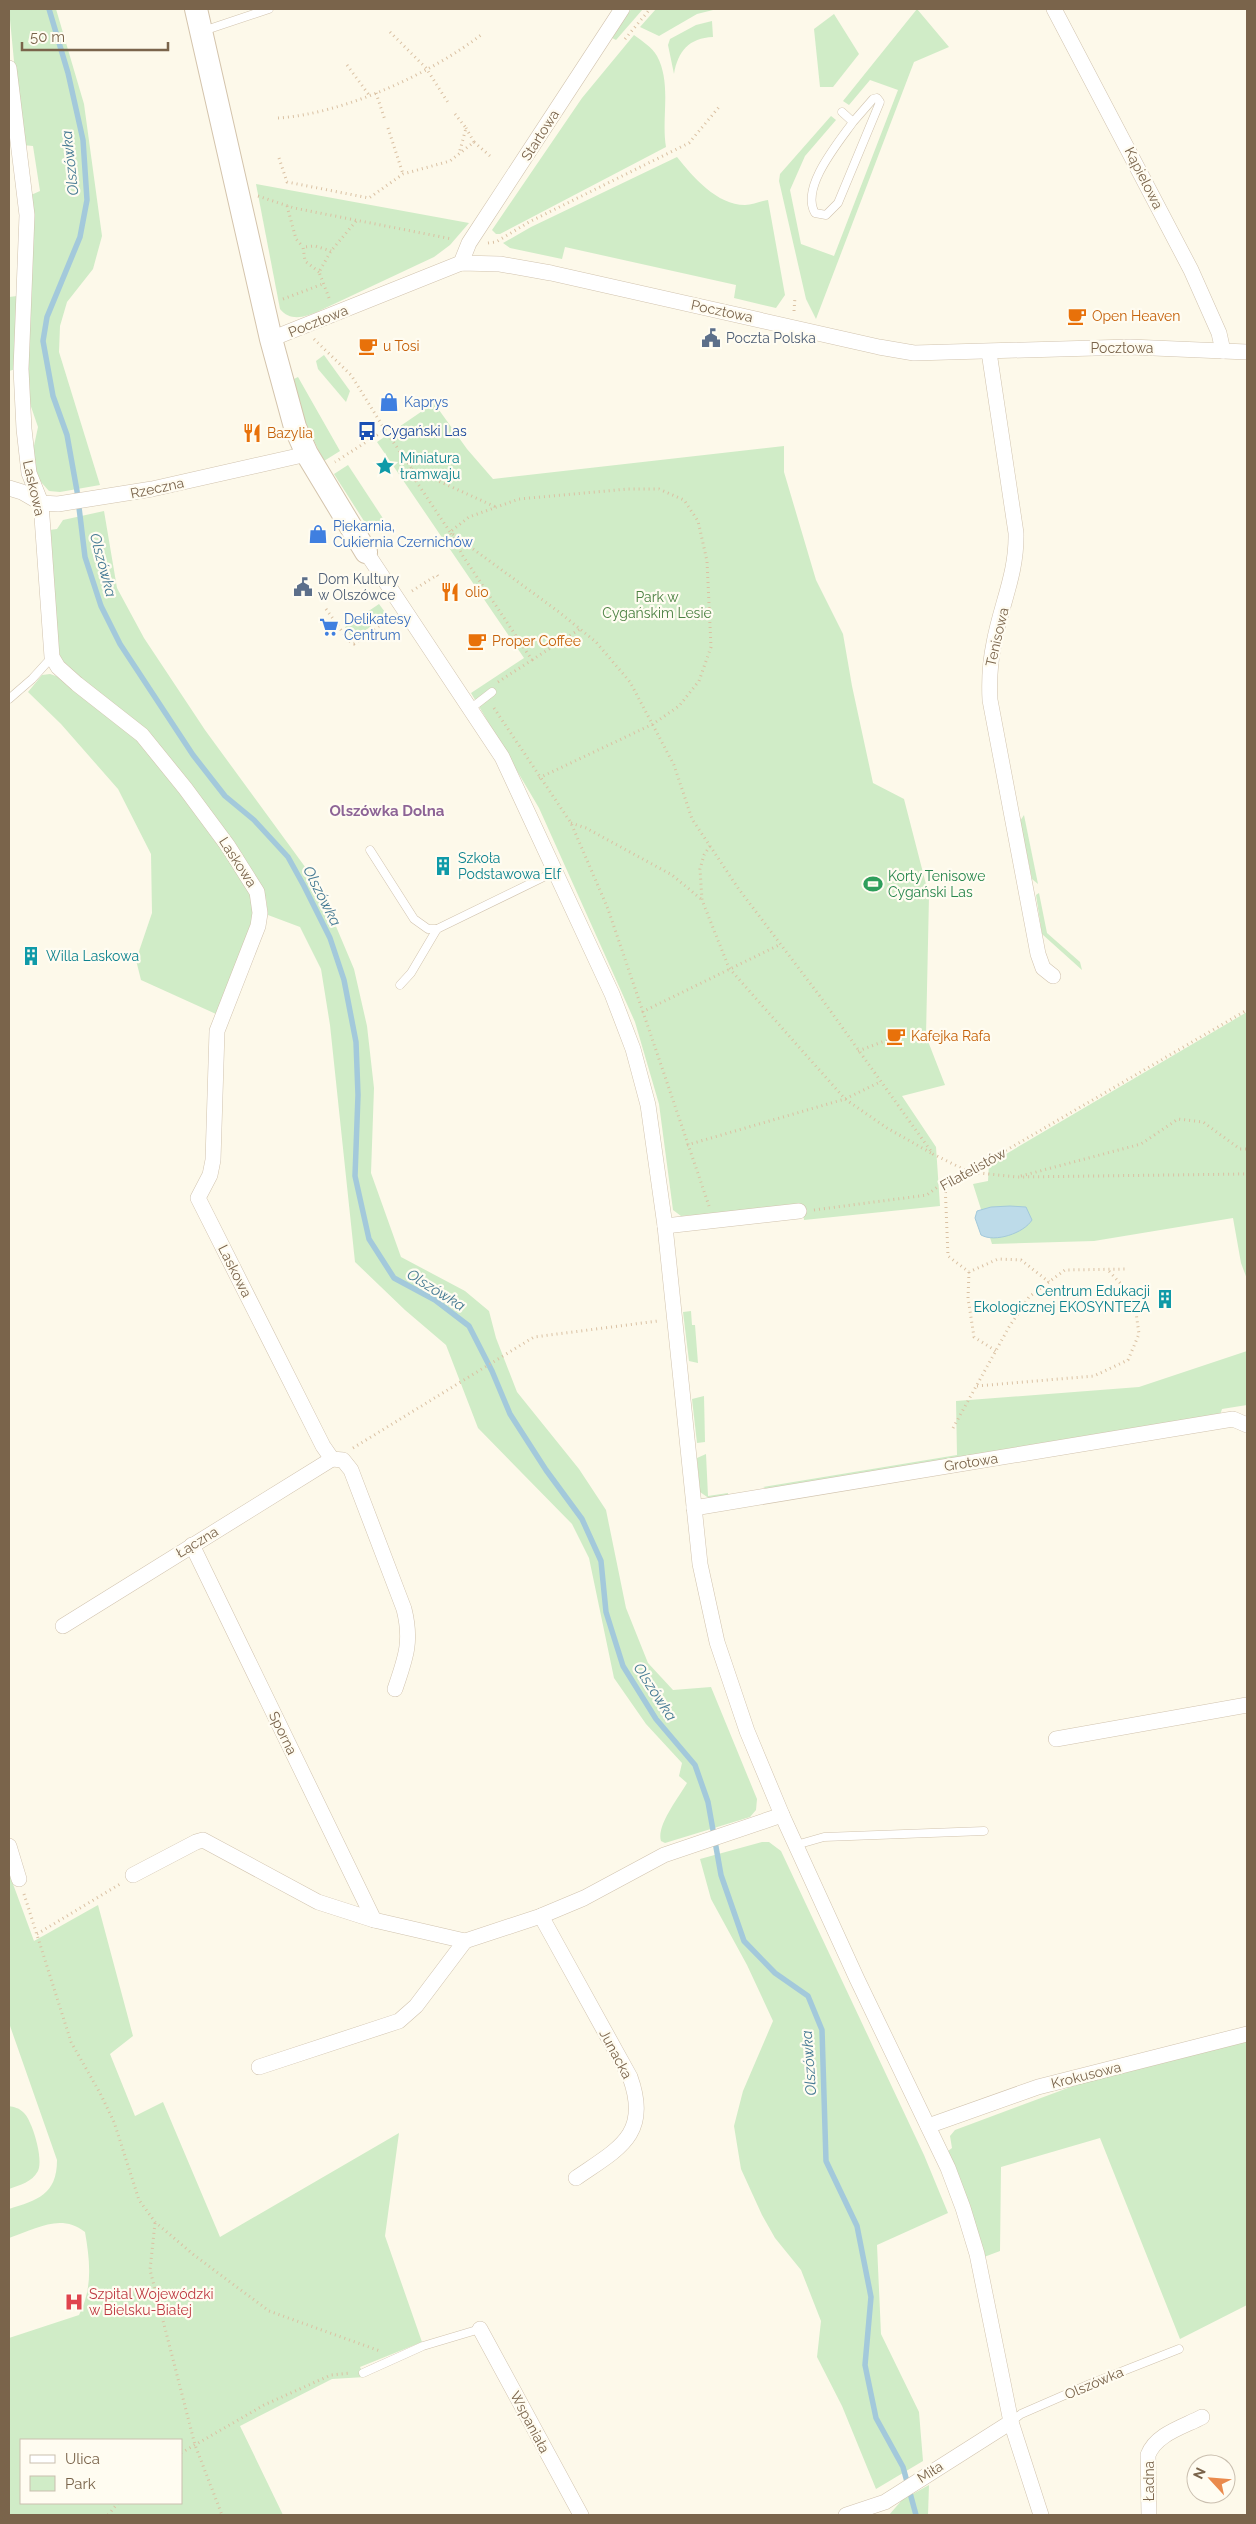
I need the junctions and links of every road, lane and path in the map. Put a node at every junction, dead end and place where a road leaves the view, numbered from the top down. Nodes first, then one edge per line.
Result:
1 (196, 9) edge
2 (270, 9) edge
3 (622, 9) edge
4 (1054, 9) edge
5 (201, 32) junction
6 (390, 32) dead end
7 (481, 35) dead end
8 (347, 65) dead end
9 (9, 68) edge
10 (426, 68) junction
11 (376, 93) junction
12 (370, 95) junction
13 (449, 104) dead end
14 (719, 107) dead end
15 (842, 112) dead end
16 (455, 114) dead end
17 (278, 118) dead end
18 (385, 120) dead end
19 (853, 122) junction
20 (388, 128) dead end
21 (466, 128) junction
22 (474, 142) junction
23 (458, 154) junction
24 (490, 156) dead end
25 (280, 158) dead end
26 (403, 174) junction
27 (254, 195) dead end
28 (286, 206) junction
29 (357, 220) junction
30 (469, 243) junction
31 (303, 247) junction
32 (331, 251) junction
33 (461, 263) junction
34 (319, 272) junction
35 (323, 284) junction
36 (795, 297) dead end
37 (277, 302) dead end
38 (332, 307) dead end
39 (793, 317) dead end
40 (271, 339) junction
41 (316, 342) dead end
42 (1223, 351) junction
43 (989, 352) junction
44 (1247, 352) edge
45 (385, 430) junction
46 (307, 454) junction
47 (330, 465) dead end
48 (412, 469) junction
49 (13, 493) edge
50 (40, 503) junction
51 (498, 508) junction
52 (450, 532) junction
53 (366, 552) joint
54 (440, 579) dead end
55 (419, 586) dead end
56 (326, 609) dead end
57 (395, 615) dead end
58 (580, 629) junction
59 (52, 657) junction
60 (532, 660) junction
61 (492, 692) dead end
62 (9, 699) edge
63 (469, 707) junction
64 (653, 724) junction
65 (539, 778) dead end
66 (571, 823) dead end
67 (710, 846) junction
68 (370, 850) dead end
69 (556, 871) junction
70 (702, 900) junction
71 (437, 929) junction
72 (781, 944) junction
73 (729, 968) junction
74 (1053, 976) dead end
75 (400, 985) dead end
76 (1247, 1010) edge
77 (642, 1012) dead end
78 (890, 1038) dead end
79 (858, 1051) junction
80 (880, 1082) junction
81 (846, 1099) junction
82 (687, 1145) dead end
83 (1247, 1149) edge
84 (933, 1154) junction
85 (969, 1172) junction
86 (1247, 1174) edge
87 (1017, 1178) junction
88 (945, 1181) junction
89 (799, 1211) joint
90 (665, 1226) junction
91 (1107, 1269) junction
92 (1128, 1269) dead end
93 (969, 1272) junction
94 (1049, 1282) junction
95 (663, 1321) dead end
96 (996, 1351) junction
97 (976, 1386) junction
98 (1247, 1425) edge
99 (954, 1428) dead end
100 (338, 1460) junction
101 (694, 1508) junction
102 (192, 1545) junction
103 (63, 1626) dead end
104 (395, 1689) dead end
105 (1247, 1706) edge
106 (1056, 1739) dead end
107 (782, 1815) junction
108 (984, 1831) dead end
109 (796, 1845) junction
110 (9, 1846) edge
111 (133, 1875) joint
112 (19, 1879) joint
113 (541, 1916) junction
114 (374, 1920) junction
115 (37, 1934) junction
116 (465, 1941) junction
117 (1247, 2034) edge
118 (259, 2067) dead end
119 (928, 2126) junction
120 (576, 2178) dead end
121 (155, 2222) junction
122 (480, 2329) joint
123 (1179, 2349) dead end
124 (402, 2356) junction
125 (363, 2373) joint
126 (1202, 2417) dead end
127 (1011, 2422) junction
128 (195, 2446) junction
129 (182, 2452) edge
130 (117, 2504) edge
131 (877, 2508) edge
132 (108, 2515) edge
133 (222, 2515) edge
134 (581, 2515) edge
135 (846, 2515) edge
136 (1041, 2515) edge
137 (1149, 2515) edge

1 - 5 street
2 - 5 lane
3 - 30 street, Startowa
4 - 42 street, Kąpielowa
5 - 40 street
6 - 10 path
7 - 10 path
8 - 12 path
9 - 50 street, Laskowa
10 - 11 path
10 - 13 path
11 - 12 path
11 - 18 path
12 - 17 path
14 - 30 path
15 - 19 lane
16 - 21 path
19 - 19 lane
20 - 26 path
21 - 22 path
21 - 23 path
22 - 23 path
22 - 24 path
23 - 26 path
25 - 26 path
27 - 28 path
28 - 29 path
28 - 31 path
29 - 30 path
29 - 32 path
30 - 33 street, Startowa
31 - 32 path
31 - 34 path
32 - 34 path
33 - 40 street, Pocztowa
33 - 43 street, Pocztowa
34 - 35 path
35 - 37 path
35 - 38 path
36 - 39 path
40 - 46 street
41 - 45 path
42 - 43 street, Pocztowa
42 - 44 street, Pocztowa
43 - 74 street, Tenisowa
45 - 47 path
45 - 48 path
46 - 50 street, Rzeczna
46 - 53 street
48 - 51 path
48 - 52 path
49 - 50 street, Rzeczna
50 - 59 street, Laskowa
51 - 52 path
51 - 64 path
52 - 58 path
52 - 60 path
53 - 63 street
54 - 55 path
56 - 57 path
58 - 60 path
58 - 64 path
59 - 62 lane
59 - 100 street, Laskowa
60 - 63 path
61 - 63 lane
63 - 69 street
64 - 65 path
64 - 67 path
66 - 70 path
67 - 70 path
67 - 72 path
68 - 71 lane
69 - 71 lane
69 - 90 street
70 - 73 path
71 - 75 lane
72 - 73 path
72 - 79 path
73 - 77 path
73 - 81 path
76 - 85 path, Filatelistów
78 - 79 path
79 - 80 path
80 - 81 path
80 - 84 path
81 - 82 path
81 - 84 path
83 - 87 path
84 - 85 path
85 - 87 path
85 - 88 path, Filatelistów
86 - 87 path
88 - 89 path, Filatelistów
88 - 93 path
89 - 90 street
90 - 101 street
91 - 92 path
91 - 94 path
91 - 97 path
93 - 94 path
93 - 96 path
94 - 96 path
95 - 100 path
96 - 97 path
97 - 99 path
98 - 101 street, Grotowa
100 - 102 street, Łączna
100 - 104 street, Laskowa
101 - 107 street
102 - 103 street, Łączna
102 - 114 street, Sporna
105 - 106 street
107 - 109 street
107 - 113 street
108 - 109 lane
109 - 119 street
110 - 112 street
111 - 114 street
111 - 115 path
112 - 115 path
113 - 116 street
113 - 120 street, Junacka
114 - 116 street
115 - 121 path
116 - 118 street
117 - 119 street, Krokusowa
119 - 127 street
121 - 124 path
121 - 128 path
122 - 124 lane
122 - 134 street, Wspaniała
123 - 127 lane, Olszówka
124 - 125 lane
125 - 128 path
126 - 137 street, Ładna
127 - 131 street, Miła
127 - 136 street
128 - 129 path
128 - 133 path
130 - 132 path
131 - 135 street, Miła

